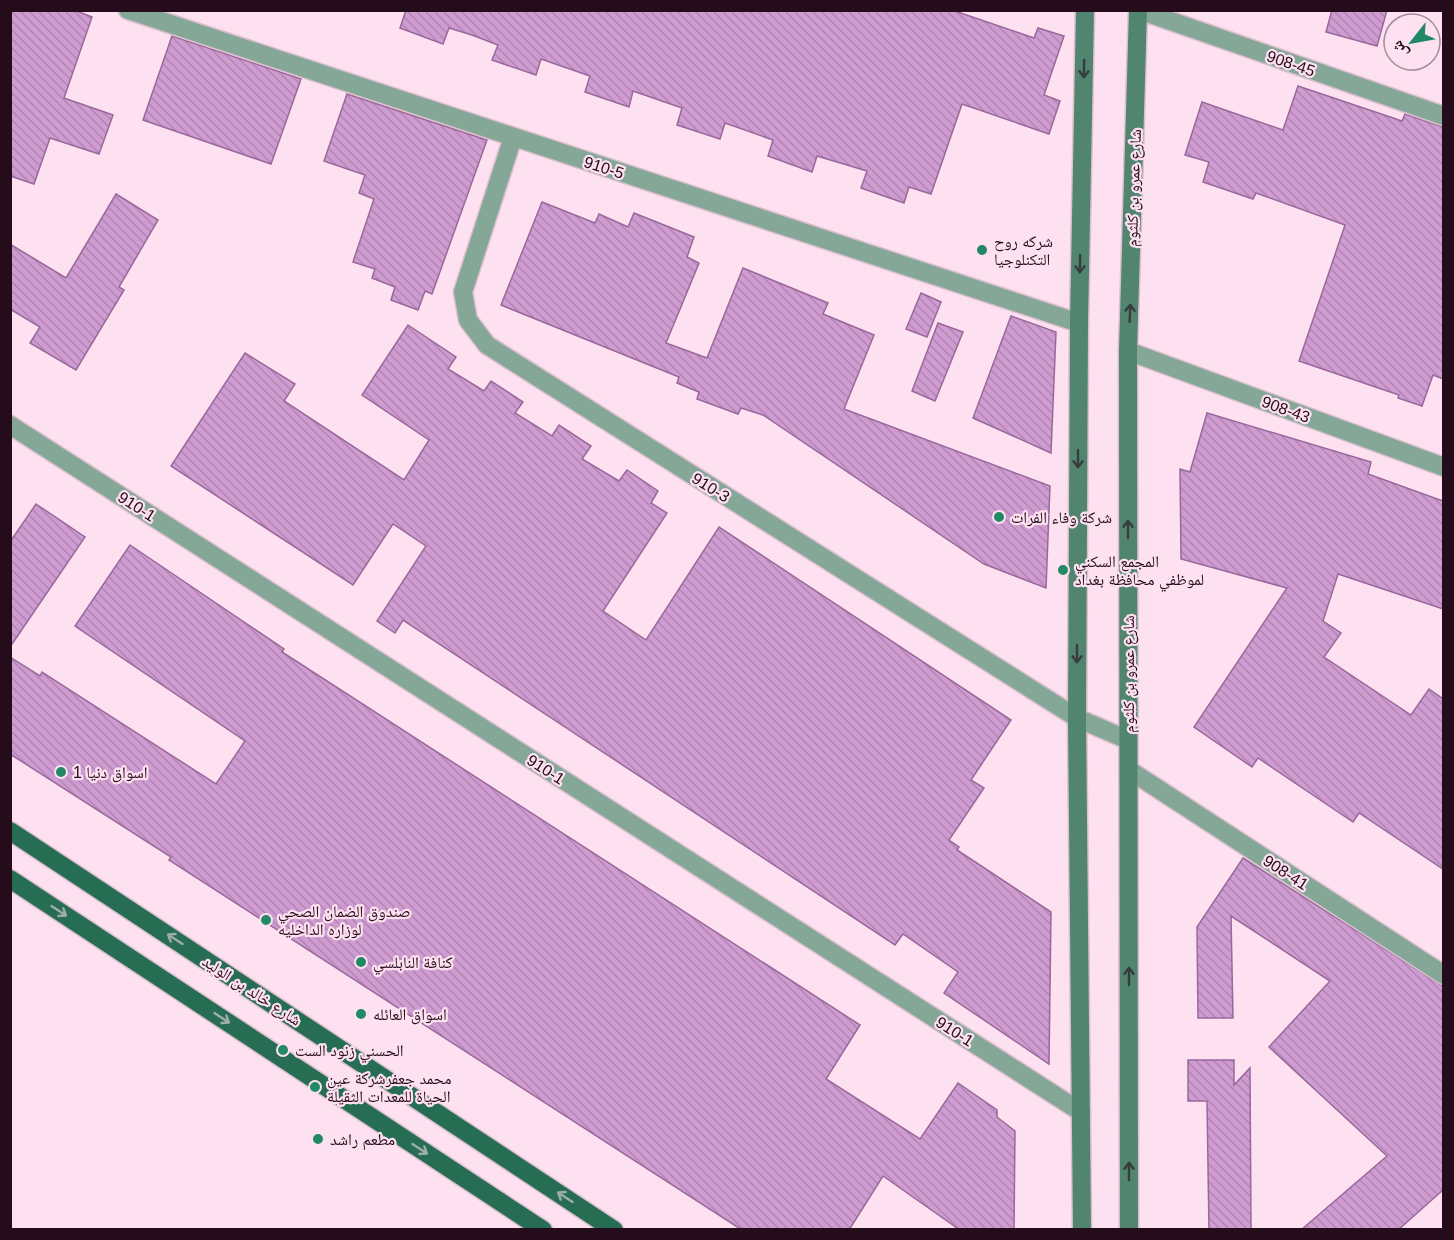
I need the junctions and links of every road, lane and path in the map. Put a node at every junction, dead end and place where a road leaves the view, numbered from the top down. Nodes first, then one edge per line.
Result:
1 (128, 10) edge
2 (1086, 10) edge
3 (1138, 10) edge
4 (1443, 116) edge
5 (513, 137) junction
6 (1079, 323) junction
7 (1128, 351) junction
8 (10, 425) edge
9 (1443, 467) edge
10 (1077, 718) junction
11 (1128, 740) junction
12 (1129, 770) junction
13 (10, 831) edge
14 (10, 879) edge
15 (1443, 975) edge
16 (1081, 1112) junction
17 (543, 1230) edge
18 (614, 1230) edge
19 (1082, 1230) edge
20 (1129, 1230) edge

1 - 5 street, 910-5
2 -> 6 street
3 - 4 street, 908-45
7 -> 3 street, شارع عمرو بن كلثوم
5 - 6 street, 910-5
5 - 10 street, 910-3
6 -> 10 street
7 - 9 street, 908-43
11 -> 7 street, شارع عمرو بن كلثوم
8 - 16 street, 910-1
10 - 11 street, 910-3
10 - 16 street
11 - 12 street, شارع عمرو بن كلثوم
12 - 15 street, 908-41
20 -> 12 street, شارع عمرو بن كلثوم
18 -> 13 main road, شارع خالد بن الوليد
14 -> 17 main road
16 - 19 street

